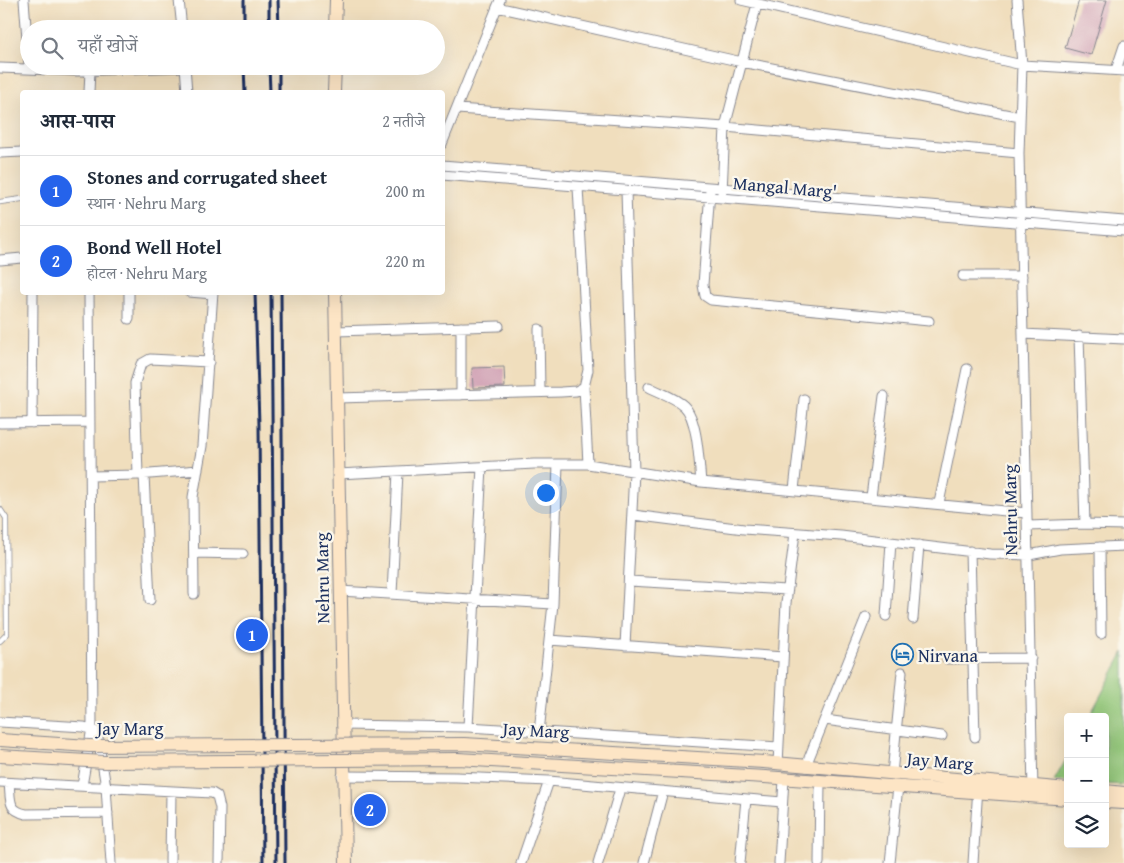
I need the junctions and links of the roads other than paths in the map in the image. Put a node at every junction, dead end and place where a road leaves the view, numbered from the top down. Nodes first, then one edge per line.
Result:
1 (24, 0) edge
2 (179, 0) edge
3 (336, 0) edge
4 (741, 0) edge
5 (1017, 0) edge
6 (498, 4) edge
7 (757, 4) junction
8 (26, 20) edge
9 (181, 20) edge
10 (335, 20) edge
11 (1124, 46) edge
12 (742, 62) junction
13 (1022, 65) junction
14 (20, 67) edge
15 (0, 68) edge
16 (1120, 70) edge
17 (90, 75) edge
18 (186, 75) edge
19 (335, 75) edge
20 (89, 90) edge
21 (187, 90) edge
22 (334, 90) edge
23 (457, 109) junction
24 (1020, 117) junction
25 (725, 127) junction
26 (445, 137) edge
27 (20, 152) edge
28 (0, 153) edge
29 (1019, 153) junction
30 (445, 165) edge
31 (445, 176) edge
32 (578, 186) junction
33 (711, 186) junction
34 (722, 187) junction
35 (626, 190) junction
36 (710, 196) junction
37 (722, 197) junction
38 (20, 199) edge
39 (0, 202) edge
40 (1020, 213) junction
41 (1124, 221) edge
42 (1020, 223) junction
43 (1124, 231) edge
44 (20, 258) edge
45 (0, 260) edge
46 (963, 276) dead end
47 (1022, 276) junction
48 (33, 295) edge
49 (89, 295) edge
50 (129, 295) edge
51 (213, 295) edge
52 (335, 295) edge
53 (129, 319) dead end
54 (928, 321) dead end
55 (499, 326) dead end
56 (462, 327) junction
57 (539, 329) dead end
58 (336, 331) junction
59 (1023, 334) junction
60 (1079, 336) junction
61 (1124, 339) edge
62 (209, 362) junction
63 (967, 369) dead end
64 (584, 387) junction
65 (649, 388) dead end
66 (540, 392) junction
67 (461, 395) junction
68 (884, 396) dead end
69 (337, 398) junction
70 (804, 399) dead end
71 (90, 422) junction
72 (0, 423) edge
73 (32, 423) junction
74 (558, 464) junction
75 (588, 464) junction
76 (482, 467) junction
77 (198, 470) junction
78 (398, 472) junction
79 (634, 472) junction
80 (338, 474) junction
81 (141, 475) junction
82 (91, 476) junction
83 (701, 482) junction
84 (794, 490) junction
85 (872, 497) junction
86 (939, 503) junction
87 (0, 509) edge
88 (1028, 513) junction
89 (632, 515) junction
90 (1085, 524) junction
91 (1124, 525) edge
92 (1028, 526) junction
93 (795, 533) junction
94 (891, 542) junction
95 (920, 545) junction
96 (1124, 546) edge
97 (1100, 547) junction
98 (970, 552) junction
99 (195, 553) junction
100 (243, 554) dead end
101 (1029, 555) junction
102 (629, 581) junction
103 (787, 590) junction
104 (340, 591) junction
105 (194, 594) dead end
106 (392, 594) junction
107 (475, 599) junction
108 (150, 600) dead end
109 (553, 604) junction
110 (886, 616) dead end
111 (866, 617) dead end
112 (912, 619) dead end
113 (1101, 634) dead end
114 (549, 640) junction
115 (0, 641) edge
116 (625, 646) junction
117 (783, 657) junction
118 (1031, 658) junction
119 (947, 659) dead end
120 (973, 659) junction
121 (902, 672) dead end
122 (825, 720) junction
123 (0, 722) edge
124 (342, 725) junction
125 (468, 727) junction
126 (92, 728) junction
127 (898, 729) junction
128 (539, 732) junction
129 (942, 736) dead end
130 (975, 737) dead end
131 (0, 740) edge
132 (778, 747) junction
133 (0, 756) edge
134 (778, 764) junction
135 (808, 767) junction
136 (892, 774) junction
137 (342, 776) junction
138 (784, 779) junction
139 (549, 781) junction
140 (820, 781) junction
141 (5, 782) edge
142 (82, 786) junction
143 (898, 786) junction
144 (978, 787) junction
145 (106, 788) junction
146 (620, 789) junction
147 (1064, 789) edge
148 (171, 791) junction
149 (663, 791) junction
150 (1033, 792) junction
151 (1109, 792) edge
152 (1124, 793) edge
153 (1064, 798) edge
154 (746, 799) junction
155 (782, 802) junction
156 (1109, 802) edge
157 (1124, 803) edge
158 (108, 813) junction
159 (111, 863) edge
160 (170, 863) edge
161 (219, 863) edge
162 (346, 863) edge
163 (521, 863) edge
164 (598, 863) edge
165 (644, 863) edge
166 (740, 863) edge
167 (779, 863) edge
168 (818, 863) edge
169 (890, 863) edge
170 (973, 863) edge

1 - 8 street
2 - 9 street
3 - 10 main road
4 - 7 street
5 - 13 street, Nehru Marg
6 - 12 street
6 - 23 street
7 - 12 street
7 - 13 street
11 - 16 street
12 - 24 street
12 - 25 street
13 - 16 street
13 - 24 street, Nehru Marg
14 - 15 street
17 - 20 street
18 - 21 street
19 - 22 main road
23 - 25 street
23 - 26 street
24 - 29 street, Nehru Marg
25 - 29 street
25 - 34 street
27 - 28 street
29 - 40 street, Nehru Marg
30 - 33 street
31 - 32 street, Mangal Marg'
32 - 35 street, Mangal Marg'
32 - 64 street
33 - 34 street
33 - 36 street
34 - 37 street
34 - 40 street
35 - 36 street, Mangal Marg'
35 - 79 street
36 - 37 street, Mangal Marg'
36 - 54 street
37 - 42 street, Mangal Marg'
38 - 39 lane
40 - 41 street
40 - 42 street, Nehru Marg
42 - 43 street, Mangal Marg'
42 - 47 street, Nehru Marg
44 - 45 street
46 - 47 street
47 - 59 street, Nehru Marg
48 - 73 street
49 - 71 street
50 - 53 street
51 - 62 street
52 - 58 main road, Nehru Marg
55 - 56 street
56 - 58 street
56 - 67 street
57 - 66 street
58 - 69 main road, Nehru Marg
59 - 60 street
59 - 88 street, Nehru Marg
60 - 61 street
60 - 90 street
62 - 77 street
62 - 81 street
63 - 86 street
64 - 66 street
64 - 75 street
65 - 83 street
66 - 67 street
67 - 69 street
68 - 85 street
69 - 80 main road, Nehru Marg
70 - 84 street
71 - 73 street
71 - 82 street
72 - 73 street
74 - 75 street
74 - 76 street
74 - 109 street
75 - 79 street
76 - 78 street
76 - 107 street
77 - 81 street
77 - 99 street
78 - 80 street
78 - 106 street
79 - 83 street
79 - 89 street
80 - 104 main road, Nehru Marg
81 - 82 street
81 - 108 street
82 - 126 street
83 - 84 street
84 - 85 street
85 - 86 street
86 - 88 street
87 - 115 lane
88 - 92 street, Nehru Marg
89 - 93 street
89 - 102 street
90 - 91 street
90 - 92 street
92 - 101 street, Nehru Marg
93 - 94 street
93 - 103 street
94 - 95 street
94 - 110 street
95 - 98 street
95 - 112 street
96 - 97 street
97 - 101 street
97 - 113 street
98 - 101 street
98 - 120 street
99 - 100 street
99 - 105 street
101 - 118 street, Nehru Marg
102 - 103 street
102 - 116 street
103 - 117 street
104 - 106 street
104 - 124 main road, Nehru Marg
106 - 107 street
107 - 109 street
107 - 125 street
109 - 114 street
111 - 122 street
114 - 116 street
114 - 128 street
116 - 117 street
117 - 132 street
118 - 120 street
118 - 150 street, Nehru Marg
119 - 120 street
120 - 130 street
121 - 127 street
122 - 127 street
122 - 135 street
123 - 126 street
124 - 125 street
124 - 137 main road, Nehru Marg
125 - 128 street
126 - 142 street
126 - 145 street
127 - 129 street
127 - 136 street
128 - 132 street
131 - 134 main road, Jay Marg, bridge
132 - 134 street
133 - 138 main road, Jay Marg, bridge
134 - 135 main road, Jay Marg
135 - 136 main road, Jay Marg
136 - 144 main road, Jay Marg
137 - 139 street
137 - 162 main road, Nehru Marg
138 - 140 main road, Jay Marg
138 - 155 street
139 - 146 street
139 - 163 street
140 - 143 main road, Jay Marg
140 - 168 street
141 - 142 street
141 - 158 street
142 - 145 street
143 - 144 main road, Jay Marg
143 - 169 street
144 - 150 main road, Jay Marg
144 - 170 street
145 - 148 street
145 - 158 street
146 - 149 street
146 - 164 street
147 - 150 main road, Jay Marg
148 - 160 street
148 - 161 street
149 - 154 street
149 - 165 street
150 - 153 main road, Jay Marg
151 - 152 main road
154 - 155 street
154 - 166 street
155 - 167 street
156 - 157 main road
158 - 159 street

